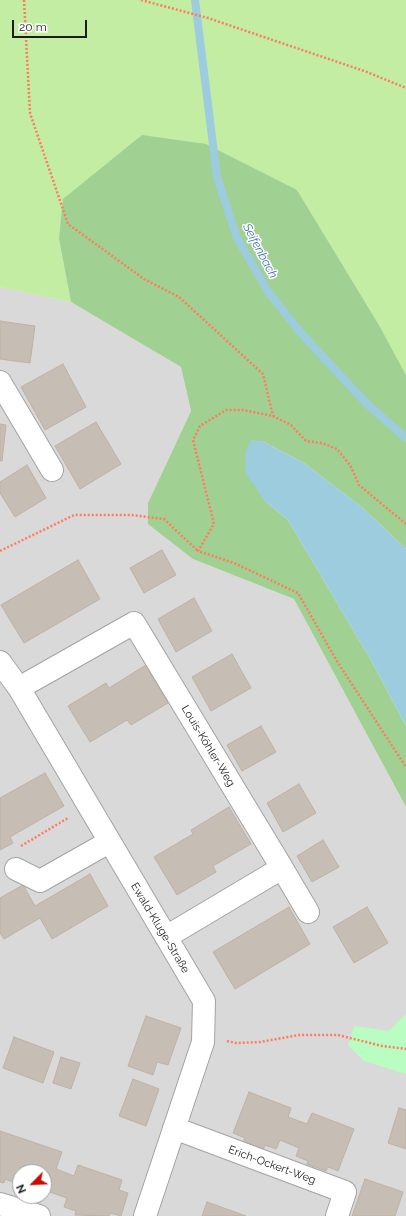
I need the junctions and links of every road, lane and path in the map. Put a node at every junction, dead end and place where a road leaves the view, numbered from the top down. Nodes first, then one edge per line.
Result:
1 (24, 0) edge
2 (141, 0) edge
3 (406, 88) edge
4 (0, 382) edge
5 (273, 416) junction
6 (52, 470) dead end
7 (406, 524) edge
8 (0, 551) edge
9 (198, 551) junction
10 (0, 662) edge
11 (19, 688) junction
12 (406, 767) edge
13 (88, 807) junction
14 (109, 842) junction
15 (282, 868) junction
16 (16, 869) joint
17 (308, 912) dead end
18 (166, 937) junction
19 (203, 1042) junction
20 (406, 1049) edge
21 (174, 1128) junction
22 (0, 1204) edge
23 (39, 1216) edge
24 (145, 1216) edge
25 (337, 1216) edge

1 - 5 path
2 - 3 path
4 - 6 street
5 - 7 path
5 - 9 path
8 - 9 path
9 - 12 path
10 - 11 street, Ewald-Kluge-Straße
11 - 13 street, Ewald-Kluge-Straße
11 - 15 street, Louis-Köhler-Weg
13 - 14 street, Ewald-Kluge-Straße
13 - 16 path
14 - 16 street
14 - 18 street, Ewald-Kluge-Straße
15 - 17 street
15 - 18 street
18 - 19 street, Ewald-Kluge-Straße
19 - 20 path
19 - 21 street, Ewald-Kluge-Straße
21 - 24 street, Ewald-Kluge-Straße
21 - 25 street, Erich-Ockert-Weg
22 - 23 street

